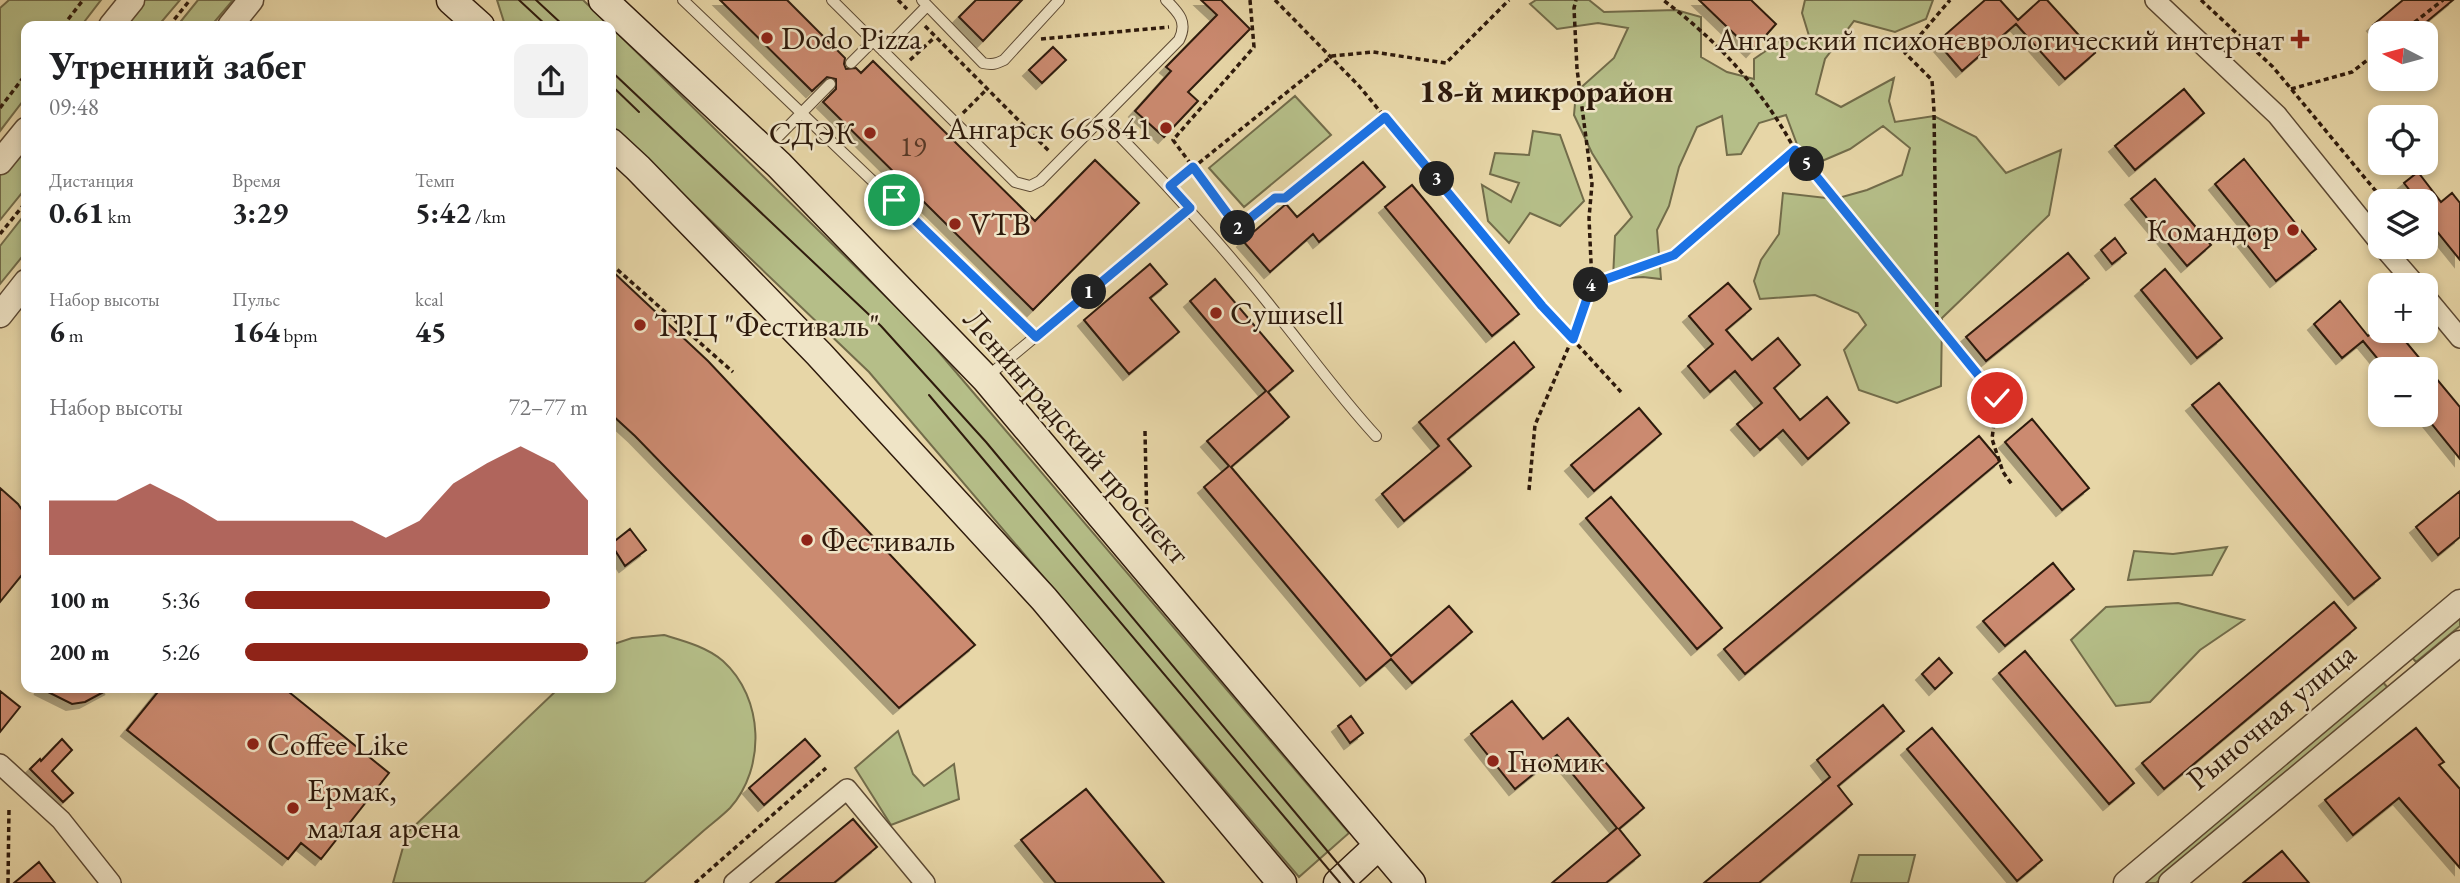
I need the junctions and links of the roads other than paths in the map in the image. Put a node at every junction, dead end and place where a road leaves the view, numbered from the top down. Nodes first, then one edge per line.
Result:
1 (132, 0) edge
2 (251, 0) edge
3 (603, 0) edge
4 (683, 0) edge
5 (832, 0) edge
6 (1059, 0) edge
7 (1166, 0) edge
8 (2155, 0) edge
9 (456, 2) edge
10 (924, 3) edge
11 (115, 21) edge
12 (234, 21) edge
13 (475, 21) edge
14 (873, 41) junction
15 (883, 51) junction
16 (851, 63) dead end
17 (830, 84) dead end
18 (802, 113) junction
19 (1102, 118) junction
20 (21, 136) edge
21 (616, 148) edge
22 (764, 151) junction
23 (0, 162) edge
24 (1190, 208) junction
25 (2368, 229) edge
26 (2393, 259) edge
27 (2406, 273) edge
28 (21, 288) edge
29 (2438, 311) edge
30 (0, 315) edge
31 (1036, 337) junction
32 (2460, 338) edge
33 (986, 379) junction
34 (1376, 436) dead end
35 (2460, 602) edge
36 (2460, 643) edge
37 (2388, 661) junction
38 (2409, 687) junction
39 (0, 764) edge
40 (1379, 845) junction
41 (111, 883) edge
42 (734, 883) edge
43 (925, 883) edge
44 (1282, 883) edge
45 (1338, 883) edge
46 (1411, 883) edge
47 (2126, 883) edge
48 (2171, 883) edge

1 - 11 street
2 - 12 street
3 - 22 main road, Ленинградский проспект
4 - 18 lane
5 - 14 lane
6 - 10 lane
7 - 19 lane
8 - 25 street
9 - 13 main road
10 - 15 lane
14 - 15 lane
14 - 16 lane
15 - 19 lane
17 - 18 lane
18 - 22 lane
18 - 31 lane
19 - 24 lane
20 - 23 street
21 - 44 main road
22 - 33 main road, Ленинградский проспект
24 - 31 lane
24 - 34 lane
26 - 27 street
28 - 30 street
29 - 32 street
31 - 33 lane
33 - 40 main road, Ленинградский проспект
35 - 37 street, Рыночная улица
36 - 38 street, Рыночная улица
37 - 38 street
37 - 47 street, Рыночная улица
38 - 48 street, Рыночная улица
39 - 41 street
40 - 45 main road
40 - 46 main road, Ленинградский проспект
42 - 43 street

